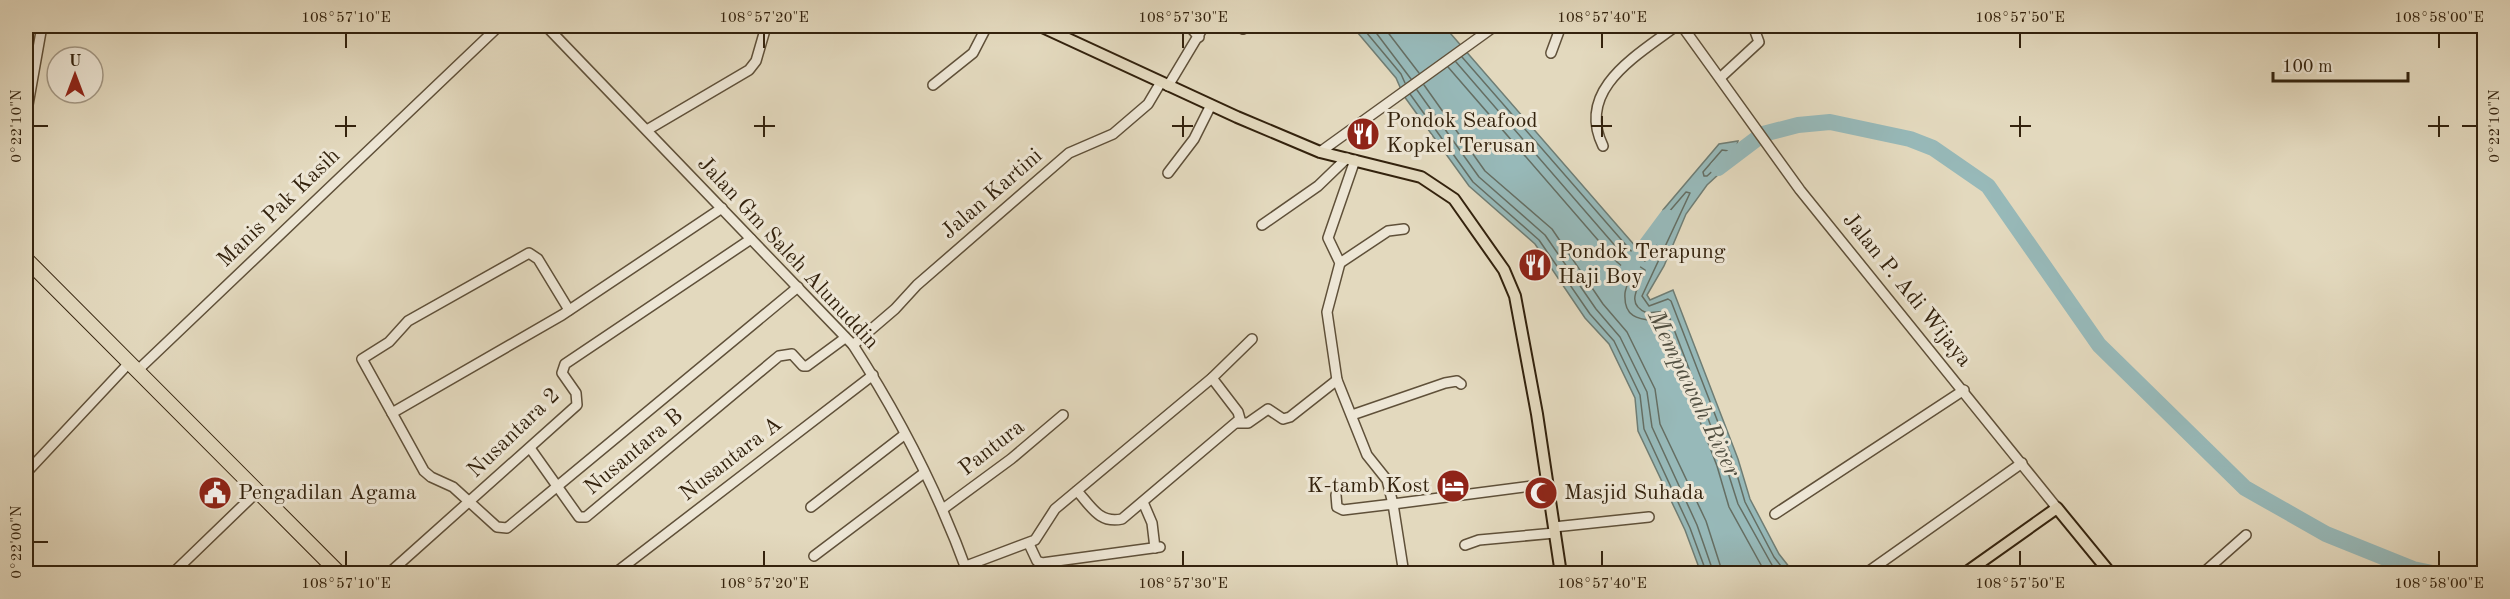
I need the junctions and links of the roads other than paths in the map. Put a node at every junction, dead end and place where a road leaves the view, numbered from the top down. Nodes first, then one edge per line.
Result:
1 (42, 26) edge
2 (499, 26) edge
3 (546, 26) edge
4 (987, 26) edge
5 (1040, 26) edge
6 (1189, 26) edge
7 (1204, 26) edge
8 (1236, 26) edge
9 (1250, 26) edge
10 (1495, 26) edge
11 (1561, 26) edge
12 (1676, 26) edge
13 (1682, 26) edge
14 (1753, 26) edge
15 (765, 30) dead end
16 (1198, 37) junction
17 (1551, 53) dead end
18 (1720, 78) junction
19 (1165, 84) junction
20 (933, 85) dead end
21 (1211, 105) junction
22 (26, 116) edge
23 (647, 130) junction
24 (1603, 146) dead end
25 (1320, 152) junction
26 (1351, 159) junction
27 (1168, 172) dead end
28 (722, 208) junction
29 (1262, 225) dead end
30 (1404, 229) dead end
31 (751, 239) junction
32 (26, 260) edge
33 (1340, 263) junction
34 (798, 287) junction
35 (569, 310) junction
36 (845, 338) junction
37 (1252, 339) dead end
38 (853, 345) junction
39 (134, 366) junction
40 (873, 375) junction
41 (1212, 378) junction
42 (1337, 380) junction
43 (1461, 384) dead end
44 (1964, 390) junction
45 (392, 413) junction
46 (1063, 415) dead end
47 (1352, 415) junction
48 (1237, 423) junction
49 (904, 435) junction
50 (530, 448) junction
51 (2022, 463) junction
52 (26, 473) edge
53 (924, 473) junction
54 (1547, 484) junction
55 (558, 487) junction
56 (259, 490) junction
57 (1077, 491) junction
58 (1336, 495) dead end
59 (471, 501) junction
60 (1143, 502) junction
61 (1393, 504) junction
62 (811, 507) dead end
63 (2057, 508) junction
64 (943, 510) junction
65 (1775, 514) dead end
66 (1649, 517) dead end
67 (1554, 530) junction
68 (2246, 535) dead end
69 (1029, 544) junction
70 (1465, 545) dead end
71 (814, 556) dead end
72 (967, 570) edge
73 (172, 573) edge
74 (340, 573) edge
75 (388, 573) edge
76 (614, 573) edge
77 (1404, 573) edge
78 (1561, 573) edge
79 (1865, 573) edge
80 (1964, 573) edge
81 (2111, 573) edge
82 (2202, 573) edge

1 - 22 street
2 - 39 street, Manis Pak Kasih
3 - 23 street, Jalan Gm Saleh Alunuddin
4 - 20 street
5 - 19 main road
6 - 16 street
7 - 16 street, Jalan Kartini
8 - 9 street
10 - 25 street
11 - 17 street
12 - 24 street
13 - 18 street, Jalan P. Adi Wijaya
14 - 18 street
15 - 23 street
16 - 19 street, Jalan Kartini
18 - 44 street, Jalan P. Adi Wijaya
19 - 21 main road
19 - 38 street, Jalan Kartini
21 - 25 main road
21 - 27 street
23 - 28 street, Jalan Gm Saleh Alunuddin
25 - 26 main road
26 - 29 street
26 - 33 street
26 - 54 main road
28 - 31 street, Jalan Gm Saleh Alunuddin
28 - 35 street
30 - 33 street
31 - 34 street, Jalan Gm Saleh Alunuddin
31 - 50 street, Nusantara 2
32 - 39 highway
33 - 42 street
34 - 36 street, Jalan Gm Saleh Alunuddin
34 - 55 street, Nusantara B
35 - 45 street
35 - 45 street
36 - 38 street, Jalan Gm Saleh Alunuddin
36 - 55 street, Nusantara B
37 - 41 street
38 - 40 street, Jalan Gm Saleh Alunuddin
39 - 52 street, Manis Pak Kasih
39 - 56 highway
40 - 49 street, Jalan Gm Saleh Alunuddin
40 - 76 street, Nusantara A
41 - 48 street
41 - 57 street
42 - 47 street
42 - 48 street
43 - 47 street
44 - 51 street, Jalan P. Adi Wijaya
44 - 65 street
45 - 59 street
46 - 64 street, Pantura
47 - 61 street
48 - 60 street
49 - 53 street, Jalan Gm Saleh Alunuddin
49 - 62 street
50 - 55 street
50 - 59 street, Nusantara 2
51 - 63 street, Jalan P. Adi Wijaya
51 - 79 street
53 - 64 street, Jalan Gm Saleh Alunuddin
53 - 71 street
54 - 61 street
54 - 67 main road
55 - 59 street
56 - 73 street
56 - 74 highway
57 - 60 street
57 - 69 street
58 - 61 street
59 - 75 street, Nusantara 2
60 - 69 street
61 - 77 street
63 - 80 main road
63 - 81 main road, Jalan P. Adi Wijaya
64 - 72 street, Jalan Gm Saleh Alunuddin
66 - 67 street
67 - 70 street
67 - 78 main road
68 - 82 street
69 - 72 street

